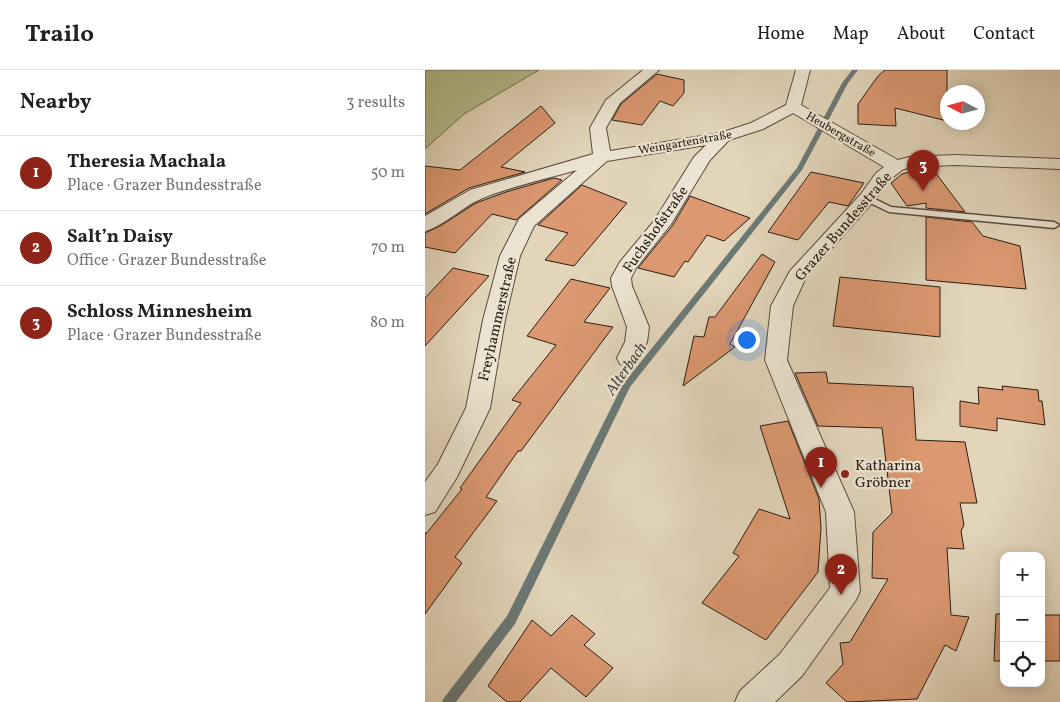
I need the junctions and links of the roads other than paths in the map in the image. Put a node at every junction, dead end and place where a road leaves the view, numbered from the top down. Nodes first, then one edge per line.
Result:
1 (652, 70) edge
2 (803, 70) edge
3 (793, 107) junction
4 (723, 137) junction
5 (602, 157) junction
6 (1060, 164) edge
7 (896, 166) junction
8 (867, 198) junction
9 (425, 225) edge
10 (1054, 225) dead end
11 (627, 358) dead end
12 (425, 504) edge
13 (752, 702) edge

1 - 5 street
2 - 3 street, Heubergstraße
3 - 4 street, Weingartenstraße
3 - 7 street, Heubergstraße
4 - 5 street, Weingartenstraße
4 - 11 street, Fuchshofstraße
5 - 9 street, Weingartenstraße
5 - 12 street, Freyhammerstraße
6 - 7 street, Grazer Bundesstraße
7 - 8 street, Grazer Bundesstraße
8 - 10 lane
8 - 13 street, Grazer Bundesstraße

